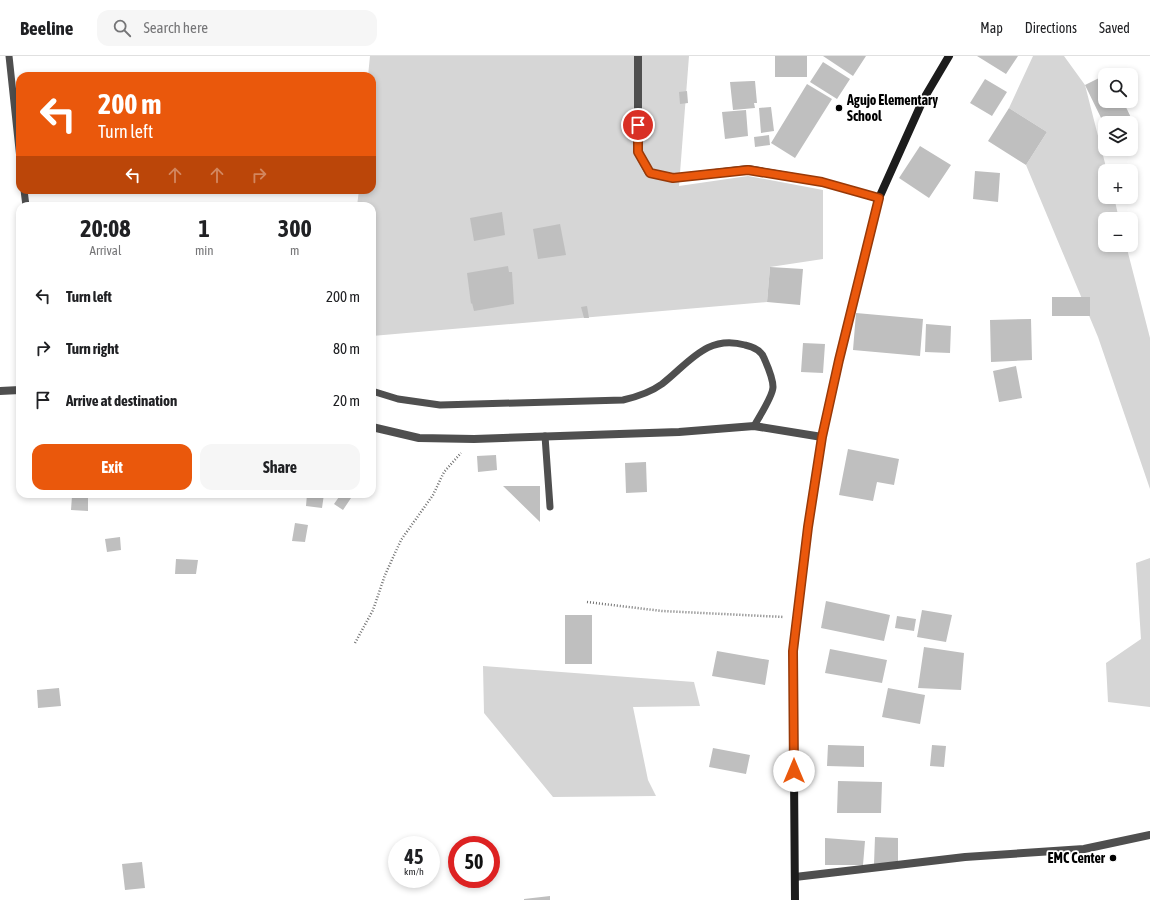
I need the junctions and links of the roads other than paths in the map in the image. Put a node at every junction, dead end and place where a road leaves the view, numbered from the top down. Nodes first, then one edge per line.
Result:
1 (9, 56) edge
2 (638, 56) edge
3 (949, 56) edge
4 (16, 122) edge
5 (879, 198) junction
6 (16, 390) edge
7 (0, 391) edge
8 (376, 392) edge
9 (754, 426) junction
10 (376, 428) edge
11 (545, 436) junction
12 (822, 437) junction
13 (550, 507) dead end
14 (1150, 835) edge
15 (795, 877) junction
16 (795, 900) edge

1 - 4 lane
2 - 5 street
3 - 5 main road
5 - 12 main road
6 - 7 street
8 - 9 lane
9 - 11 street
9 - 12 street
10 - 11 street
11 - 13 lane
12 - 15 main road
14 - 15 street
15 - 16 main road

